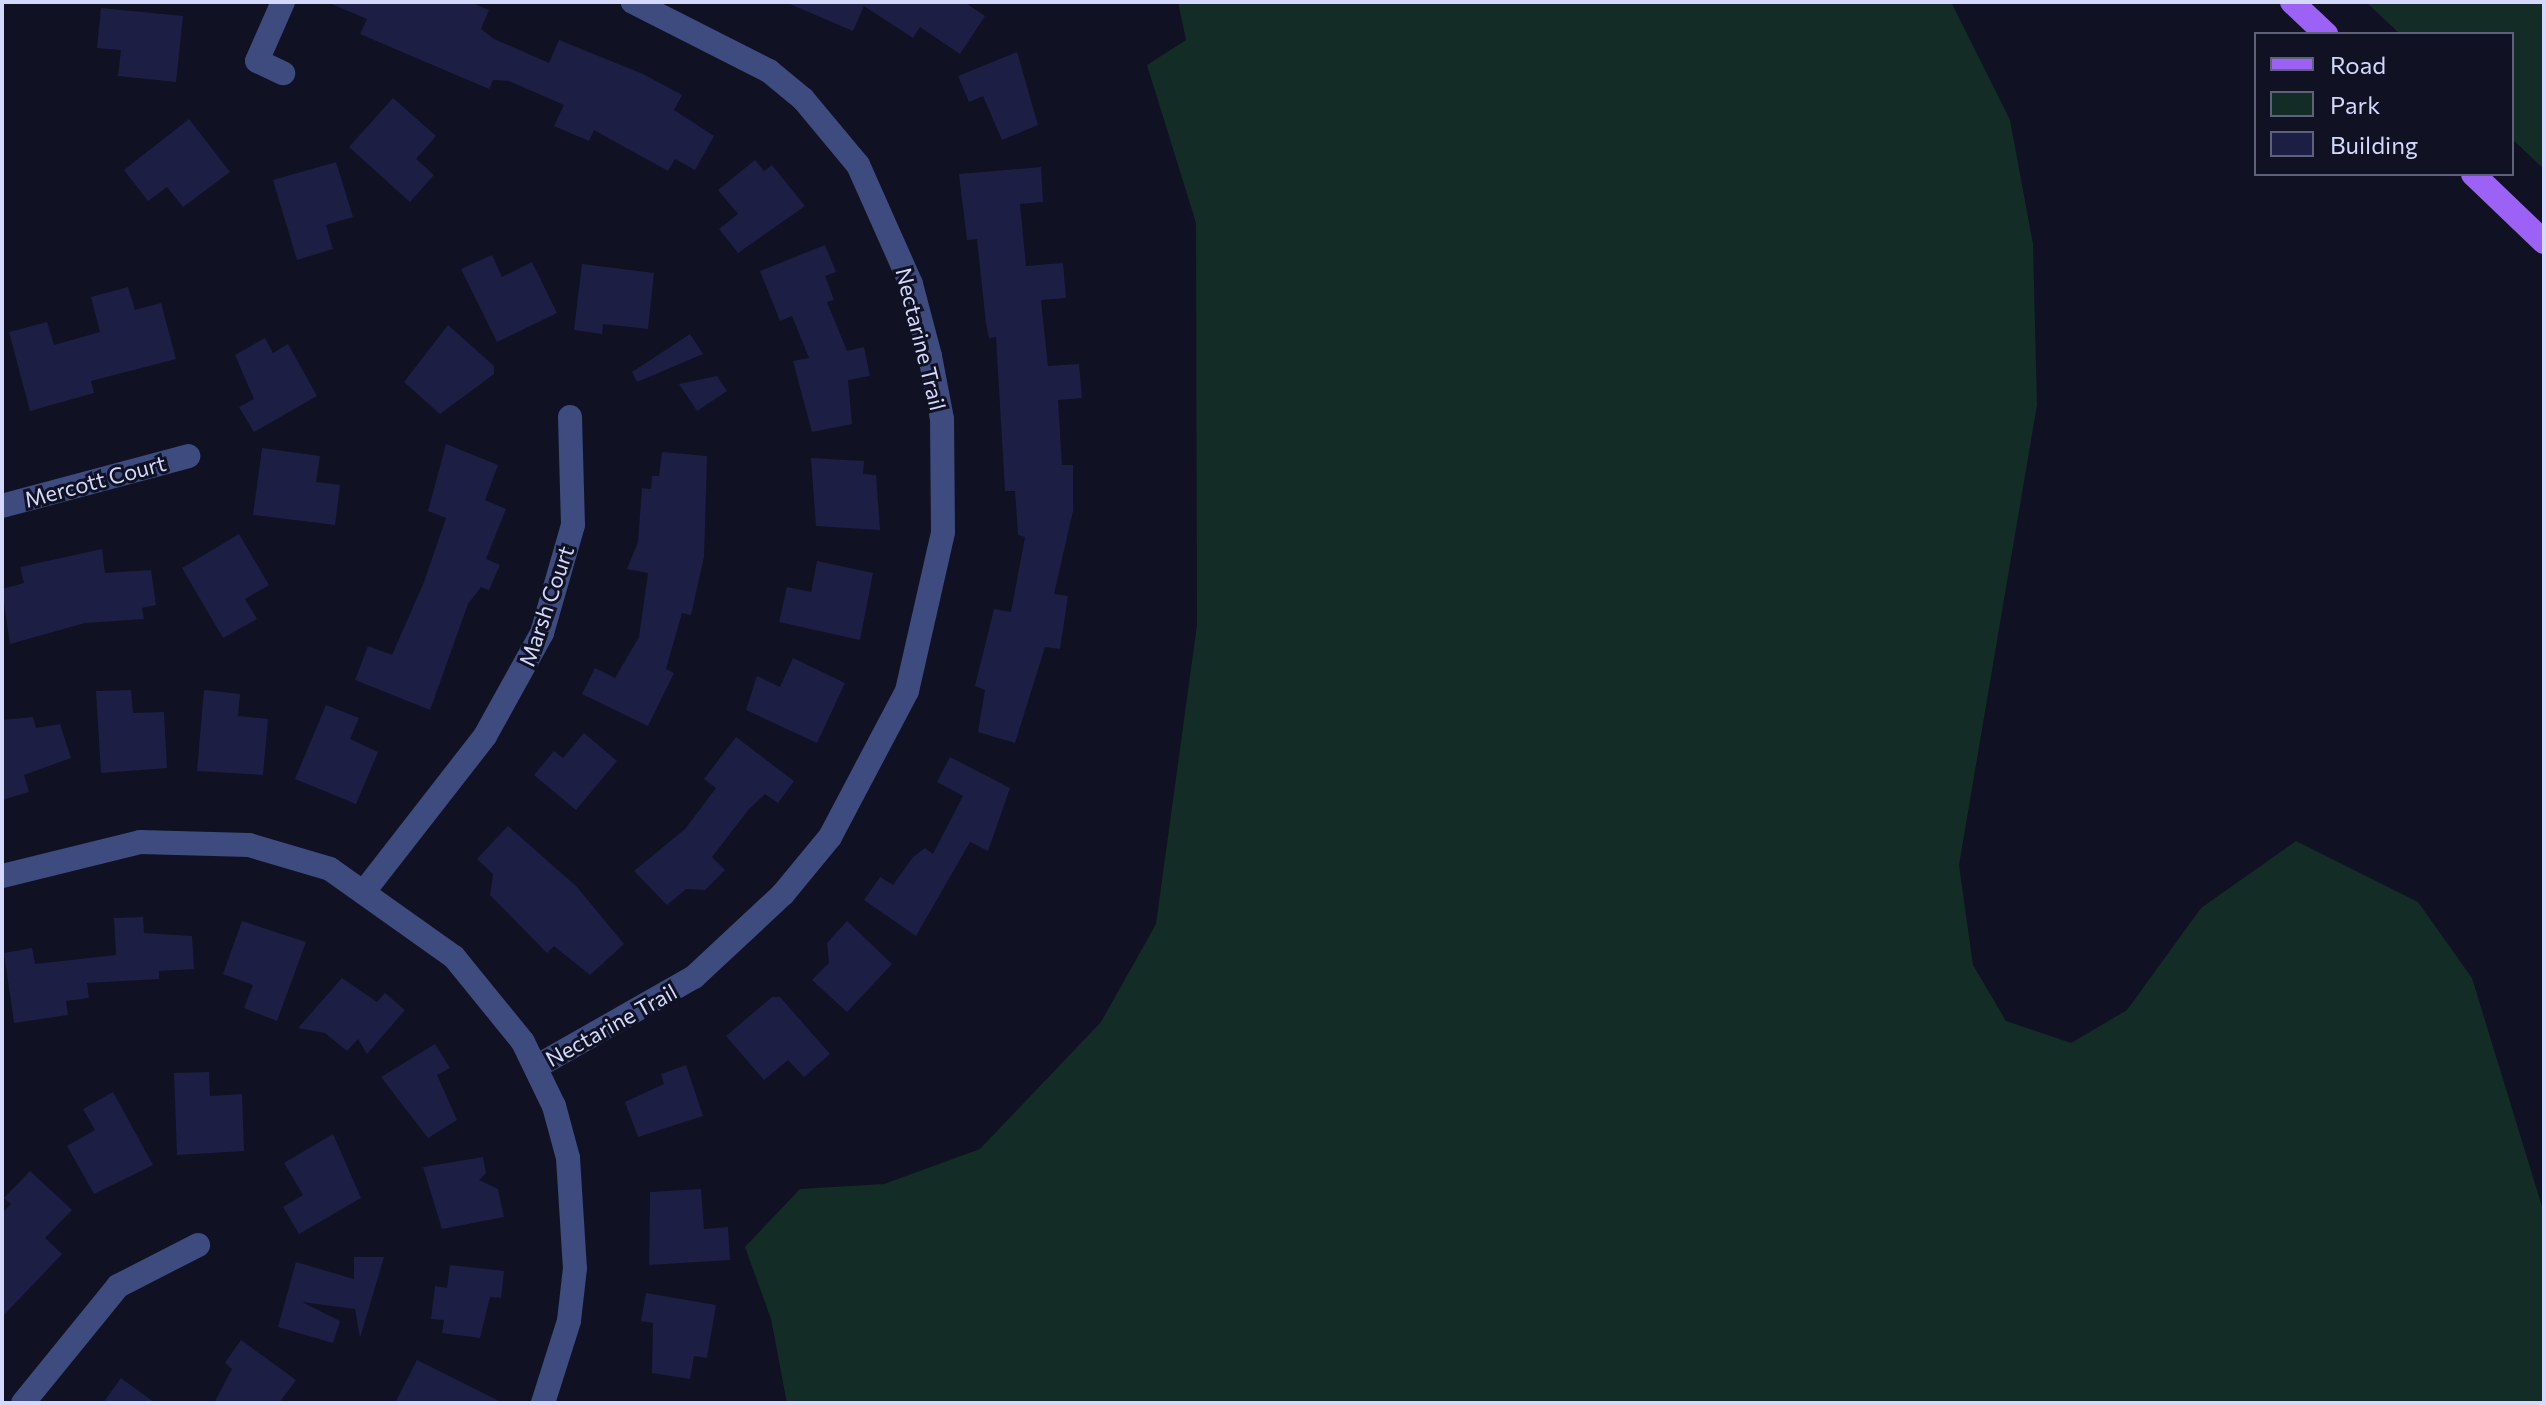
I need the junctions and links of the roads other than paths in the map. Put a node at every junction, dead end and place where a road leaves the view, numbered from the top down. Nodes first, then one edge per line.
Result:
1 (283, 2) edge
2 (633, 2) edge
3 (2292, 2) edge
4 (2324, 32) edge
5 (283, 73) dead end
6 (2475, 176) edge
7 (2544, 242) edge
8 (570, 417) dead end
9 (188, 456) dead end
10 (2, 506) edge
11 (2, 876) edge
12 (366, 889) junction
13 (536, 1067) junction
14 (198, 1245) dead end
15 (23, 1403) edge
16 (543, 1403) edge

1 - 5 street
2 - 13 street, Nectarine Trail
3 - 4 main road
6 - 7 main road
8 - 12 street, Marsh Court
9 - 10 street, Mercott Court
11 - 12 street
12 - 13 street
13 - 16 street
14 - 15 street

